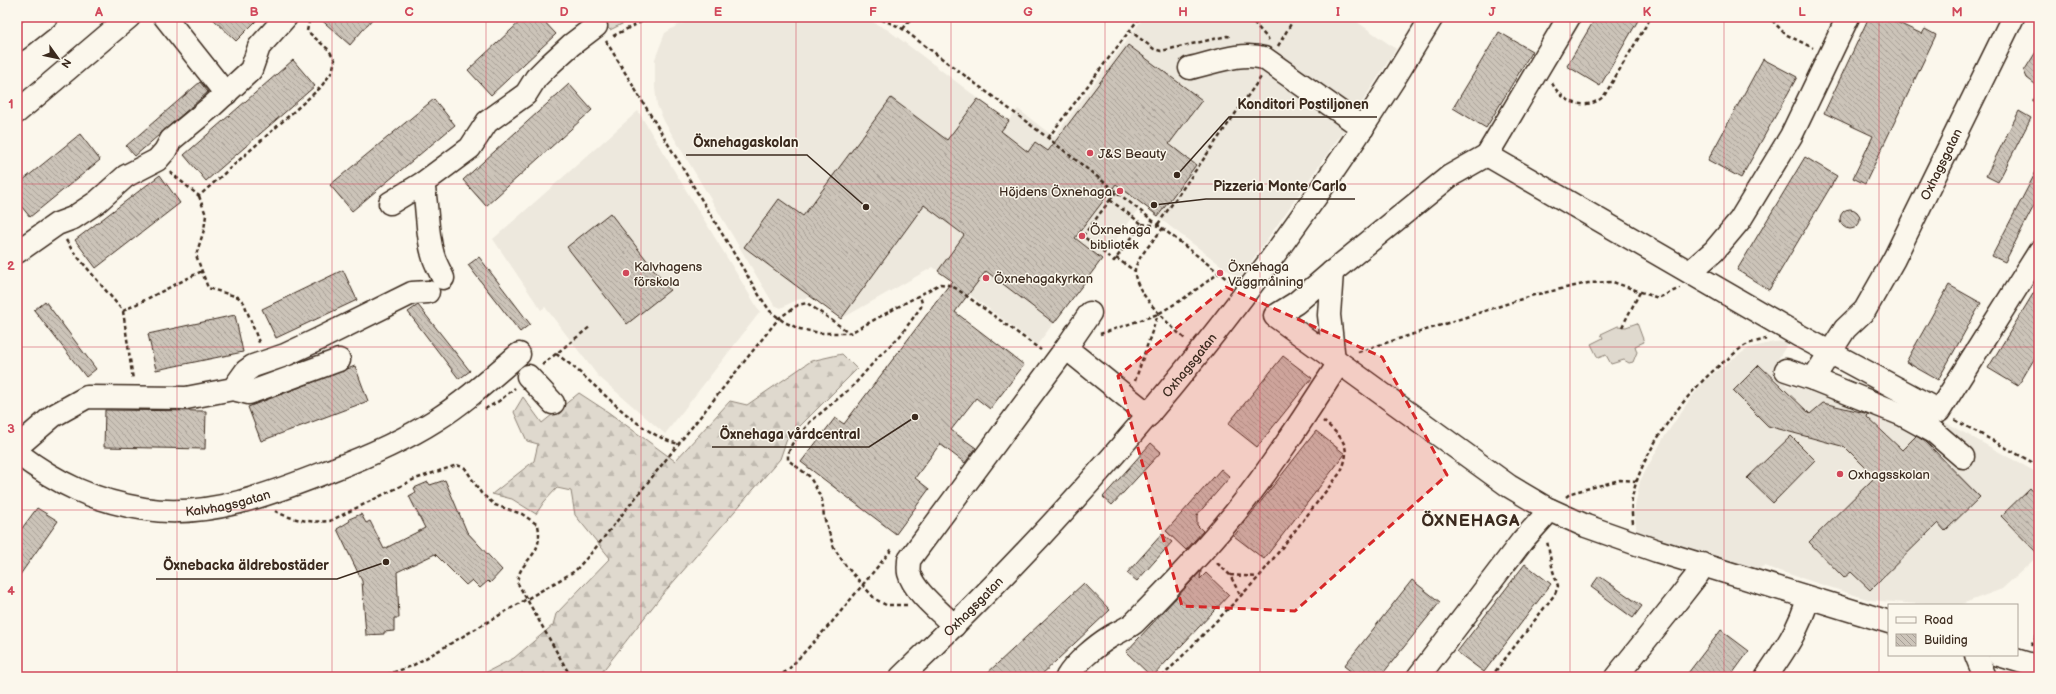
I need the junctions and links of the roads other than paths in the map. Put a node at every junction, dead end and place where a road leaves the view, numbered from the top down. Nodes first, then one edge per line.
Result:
1 (46, 17) edge
2 (129, 17) edge
3 (165, 17) edge
4 (286, 17) edge
5 (1432, 17) edge
6 (1569, 17) edge
7 (1848, 17) edge
8 (2013, 17) edge
9 (601, 33) road end
10 (17, 40) edge
11 (1190, 68) dead end
12 (226, 94) junction
13 (17, 112) edge
14 (1363, 128) junction
15 (1487, 155) junction
16 (423, 183) junction
17 (390, 203) dead end
18 (17, 252) edge
19 (2039, 252) edge
20 (1332, 272) junction
21 (1691, 272) junction
22 (1090, 313) dead end
23 (1053, 350) junction
24 (1830, 353) junction
25 (518, 354) dead end
26 (339, 360) dead end
27 (1337, 362) junction
28 (1786, 370) dead end
29 (528, 376) dead end
30 (1813, 379) junction
31 (233, 389) junction
32 (553, 403) dead end
33 (1149, 415) junction
34 (17, 447) edge
35 (17, 453) edge
36 (1963, 457) dead end
37 (1547, 513) junction
38 (1702, 564) junction
39 (1808, 598) junction
40 (1888, 622) edge
41 (954, 626) junction
42 (1976, 656) edge
43 (2002, 656) edge
44 (2039, 667) edge
45 (901, 677) edge
46 (1067, 677) edge
47 (1418, 677) edge
48 (1616, 677) edge
49 (1766, 677) edge
50 (1985, 677) edge

1 - 10 street
2 - 13 street
3 - 12 street
4 - 12 street
5 - 14 street, Oxhagsgatan
6 - 15 street
7 - 21 street
8 - 24 street, Oxhagsgatan
9 - 16 street
11 - 14 street
12 - 18 street
14 - 33 street, Oxhagsgatan
15 - 20 street
15 - 21 street
16 - 17 street
16 - 31 street
19 - 24 street
20 - 27 street
20 - 27 street
21 - 24 street
22 - 23 street
23 - 33 street
23 - 41 street
24 - 30 street, Oxhagsgatan
25 - 35 street, Kalvhagsgatan
26 - 31 street
27 - 37 street
27 - 46 street
28 - 30 street
29 - 32 street
30 - 36 street
31 - 34 street
33 - 41 street, Oxhagsgatan
37 - 38 street
37 - 47 street
38 - 39 street
38 - 48 street
39 - 40 street
39 - 49 street
41 - 45 street, Oxhagsgatan
42 - 50 street
43 - 44 street

